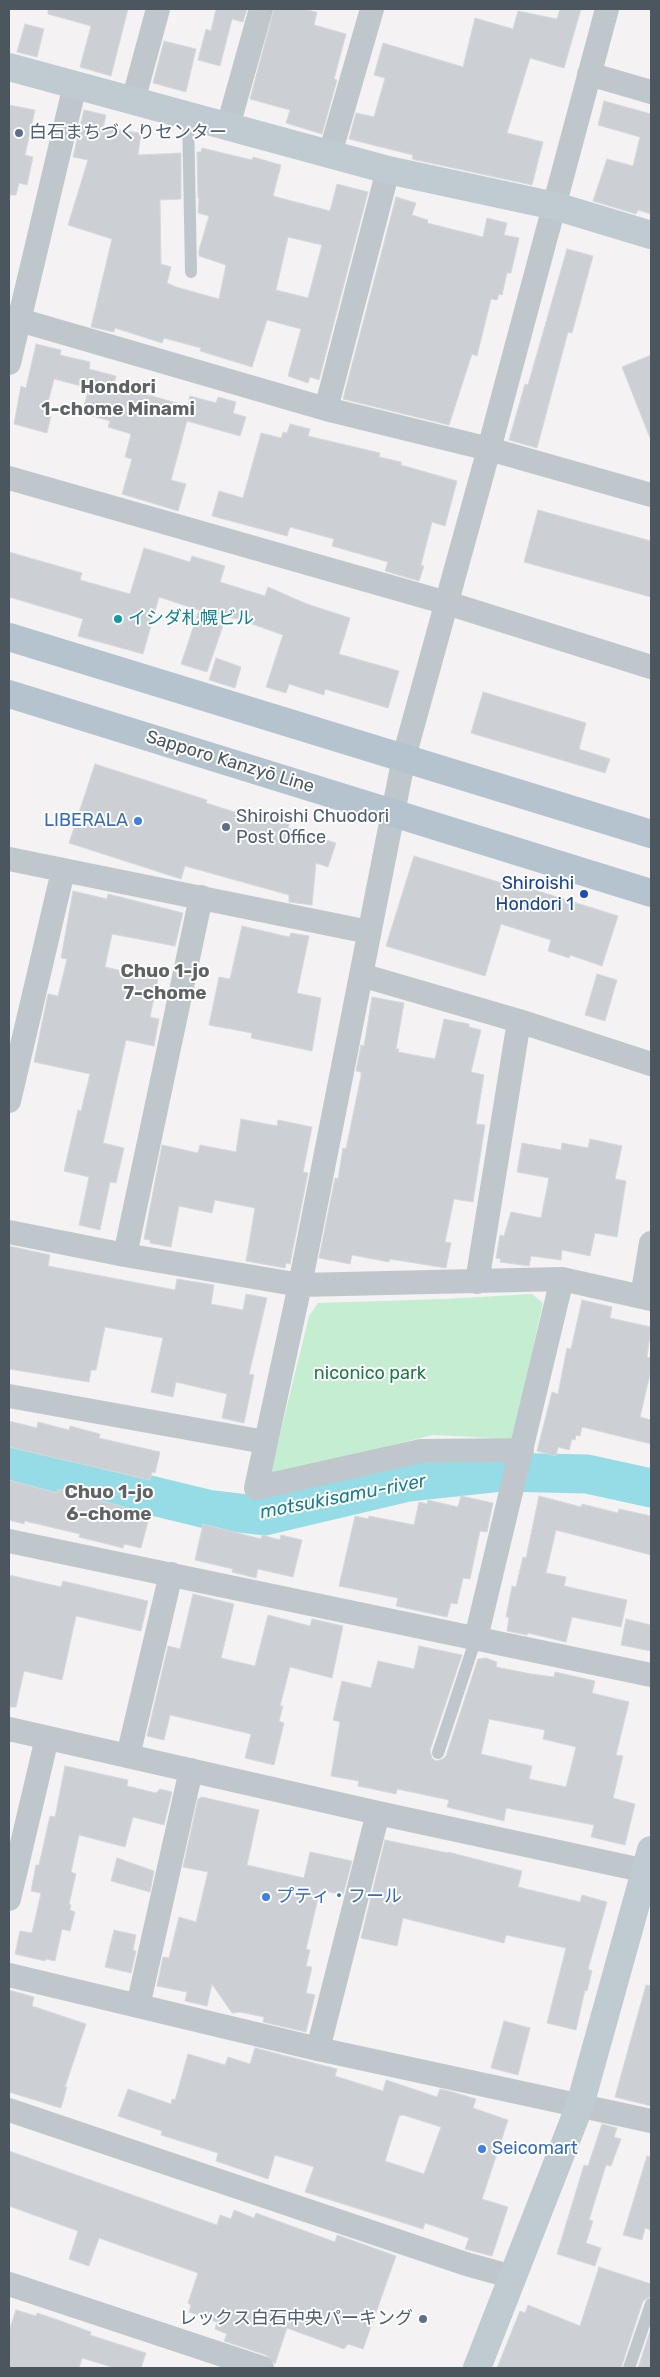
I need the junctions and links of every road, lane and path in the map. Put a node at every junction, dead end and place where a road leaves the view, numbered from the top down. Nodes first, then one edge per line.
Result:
1 (158, 9) edge
2 (261, 9) edge
3 (372, 9) edge
4 (607, 9) edge
5 (9, 67) edge
6 (589, 74) junction
7 (75, 85) junction
8 (651, 92) edge
9 (133, 101) junction
10 (188, 115) junction
11 (228, 126) junction
12 (330, 154) junction
13 (388, 170) junction
14 (555, 206) junction
15 (651, 234) edge
16 (191, 272) dead end
17 (14, 319) edge
18 (9, 362) edge
19 (326, 409) junction
20 (489, 449) junction
21 (9, 478) edge
22 (651, 495) edge
23 (447, 603) junction
24 (9, 636) edge
25 (651, 666) edge
26 (9, 694) edge
27 (404, 757) junction
28 (392, 812) junction
29 (651, 834) edge
30 (9, 859) edge
31 (63, 871) junction
32 (651, 893) edge
33 (201, 897) junction
34 (369, 932) junction
35 (361, 975) junction
36 (519, 1021) junction
37 (651, 1064) edge
38 (9, 1094) edge
39 (9, 1232) edge
40 (651, 1243) edge
41 (124, 1255) junction
42 (562, 1279) junction
43 (477, 1282) junction
44 (300, 1285) junction
45 (646, 1298) edge
46 (9, 1396) edge
47 (264, 1442) junction
48 (518, 1466) junction
49 (9, 1541) edge
50 (171, 1574) junction
51 (476, 1638) junction
52 (651, 1675) edge
53 (9, 1729) edge
54 (47, 1738) junction
55 (438, 1753) dead end
56 (128, 1756) junction
57 (191, 1770) junction
58 (378, 1813) junction
59 (649, 1864) edge
60 (9, 1899) edge
61 (9, 1975) edge
62 (138, 2006) junction
63 (318, 2049) junction
64 (580, 2105) junction
65 (9, 2110) edge
66 (651, 2121) edge
67 (513, 2277) junction
68 (9, 2284) edge
69 (651, 2304) edge
70 (262, 2368) edge
71 (477, 2368) edge
72 (629, 2368) edge

1 - 9 street
2 - 11 street
3 - 12 street
4 - 6 street
5 - 7 street
6 - 8 street
6 - 14 street
7 - 9 street
7 - 17 street
9 - 10 street
10 - 11 street
10 - 16 lane
11 - 12 street
12 - 13 street
13 - 14 street
13 - 19 street
14 - 15 street
14 - 20 street
17 - 18 street
17 - 19 street
19 - 20 street
20 - 22 street
20 - 23 street
21 - 23 street
23 - 25 street
23 - 27 street
24 - 27 main road
26 - 28 main road, Sapporo Kanzyō Line
27 - 28 street
27 - 29 main road
28 - 32 main road, Sapporo Kanzyō Line
28 - 34 street
30 - 31 street
31 - 33 street
31 - 38 street
33 - 34 street
33 - 41 street
34 - 35 street
35 - 36 street
35 - 44 street
36 - 37 street
36 - 43 street
39 - 41 street
40 - 45 street
41 - 44 street
42 - 43 street
42 - 45 street
42 - 48 street
43 - 44 street
44 - 47 street
46 - 47 street
47 - 48 street
48 - 51 street
49 - 50 street
50 - 51 street
50 - 56 street
51 - 52 street
51 - 55 lane
53 - 54 street
54 - 56 street
54 - 60 street
56 - 57 street
57 - 58 street
57 - 62 street
58 - 59 street
58 - 63 street
59 - 64 street
61 - 62 street
62 - 63 street
63 - 64 street
64 - 66 street
64 - 67 street
65 - 67 street
67 - 71 street
68 - 70 street
69 - 72 lane

